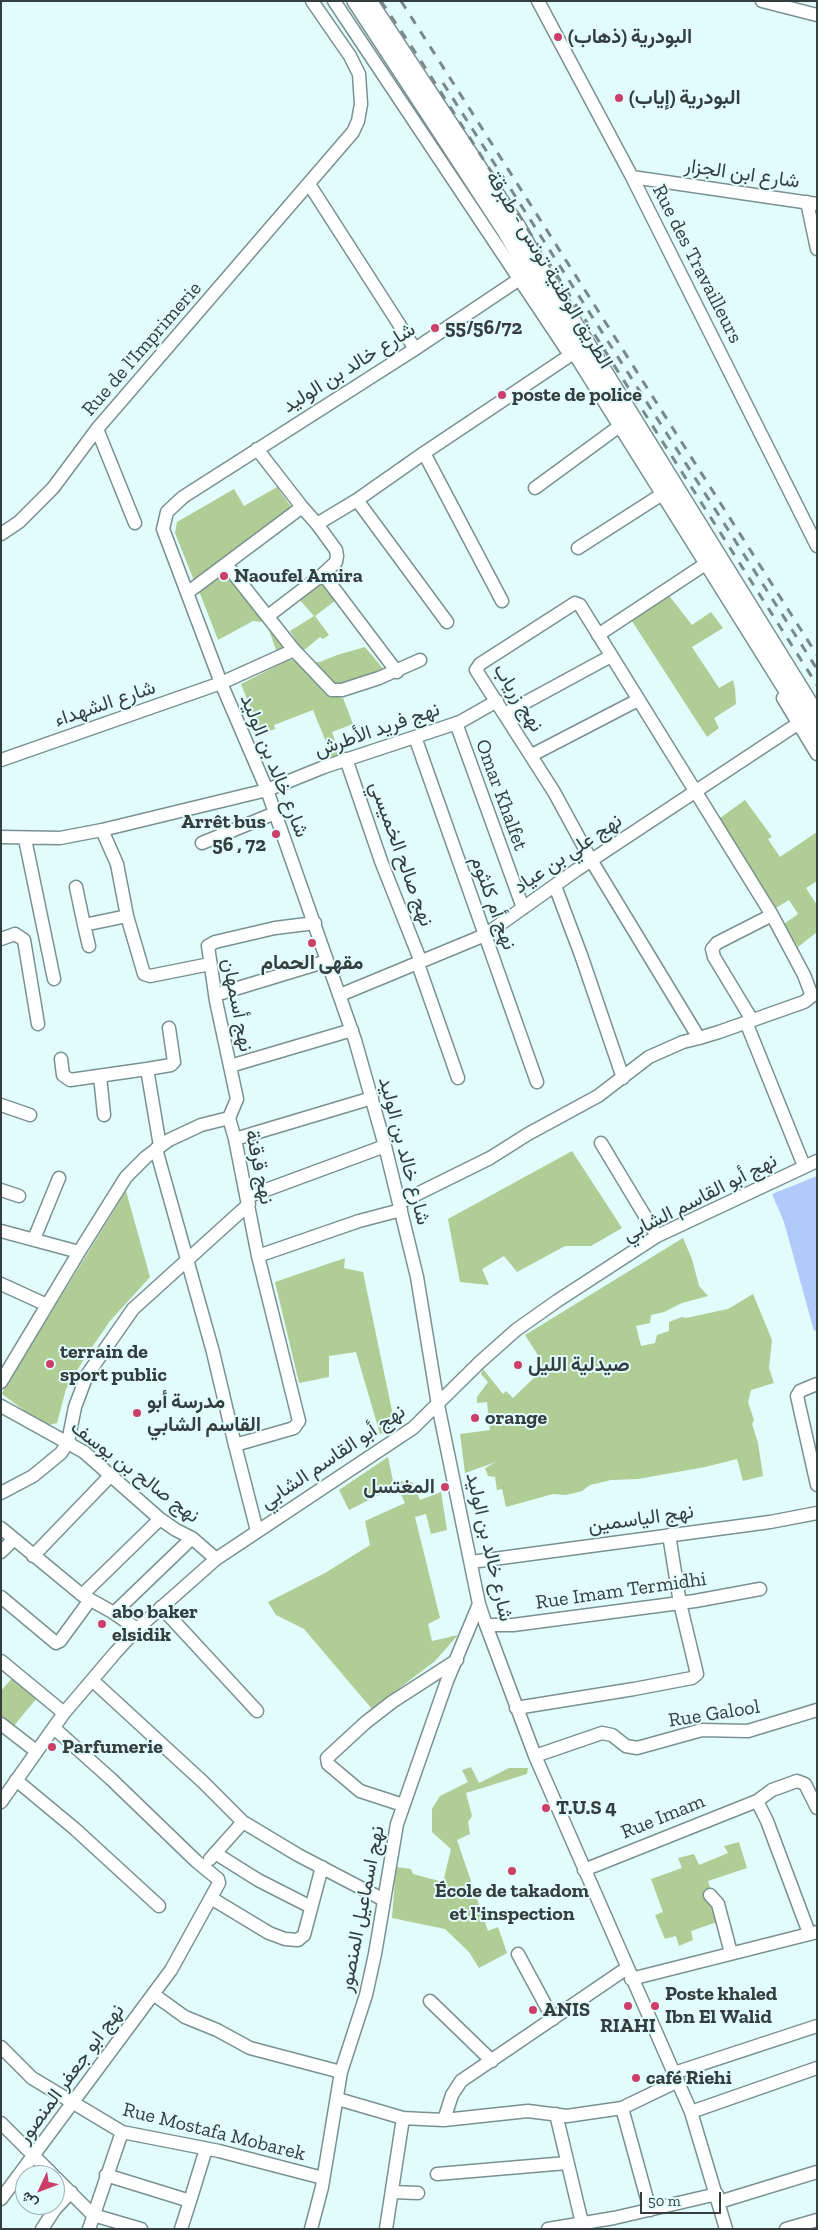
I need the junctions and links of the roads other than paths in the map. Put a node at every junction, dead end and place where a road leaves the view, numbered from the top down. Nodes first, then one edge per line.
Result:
1 (312, 1) edge
2 (334, 1) edge
3 (355, 1) edge
4 (369, 1) edge
5 (538, 1) edge
6 (762, 1) edge
7 (817, 15) edge
8 (632, 177) junction
9 (309, 184) junction
10 (812, 203) edge
11 (817, 250) edge
12 (528, 273) junction
13 (415, 349) junction
14 (573, 354) junction
15 (619, 427) junction
16 (98, 429) junction
17 (257, 449) junction
18 (424, 453) junction
19 (535, 488) dead end
20 (662, 494) junction
21 (357, 500) junction
22 (302, 507) junction
23 (134, 523) dead end
24 (318, 524) junction
25 (1, 534) edge
26 (817, 546) edge
27 (578, 548) dead end
28 (226, 564) junction
29 (706, 564) junction
30 (323, 574) junction
31 (187, 593) junction
32 (502, 601) dead end
33 (268, 616) junction
34 (447, 622) dead end
35 (598, 635) junction
36 (294, 650) junction
37 (611, 656) junction
38 (420, 660) dead end
39 (397, 672) junction
40 (221, 683) junction
41 (638, 700) junction
42 (497, 701) junction
43 (506, 713) junction
44 (806, 719) edge
45 (456, 723) junction
46 (416, 737) junction
47 (817, 739) edge
48 (817, 754) edge
49 (532, 755) junction
50 (346, 759) junction
51 (1, 760) edge
52 (266, 790) junction
53 (696, 790) junction
54 (275, 813) junction
55 (102, 830) junction
56 (1, 837) edge
57 (25, 839) junction
58 (202, 843) dead end
59 (591, 860) junction
60 (555, 886) junction
61 (76, 887) dead end
62 (523, 908) junction
63 (772, 915) junction
64 (127, 916) junction
65 (315, 922) junction
66 (84, 925) junction
67 (485, 935) junction
68 (1, 938) edge
69 (89, 946) dead end
70 (327, 961) junction
71 (420, 963) junction
72 (210, 964) junction
73 (54, 979) dead end
74 (215, 995) junction
75 (340, 995) junction
76 (749, 1021) junction
77 (38, 1024) dead end
78 (169, 1028) dead end
79 (352, 1030) junction
80 (699, 1038) junction
81 (61, 1059) dead end
82 (230, 1066) junction
83 (147, 1069) junction
84 (100, 1076) junction
85 (458, 1078) dead end
86 (623, 1078) junction
87 (536, 1082) dead end
88 (372, 1098) junction
89 (1, 1105) edge
90 (30, 1115) dead end
91 (104, 1115) dead end
92 (229, 1118) junction
93 (235, 1138) junction
94 (601, 1143) dead end
95 (385, 1146) junction
96 (158, 1148) junction
97 (817, 1161) edge
98 (804, 1166) junction
99 (60, 1178) dead end
100 (1, 1190) edge
101 (19, 1196) dead end
102 (248, 1200) junction
103 (400, 1206) junction
104 (1, 1231) edge
105 (657, 1236) junction
106 (34, 1239) junction
107 (79, 1252) junction
108 (258, 1256) junction
109 (187, 1259) junction
110 (1, 1284) edge
111 (47, 1305) junction
112 (1, 1382) edge
113 (817, 1384) edge
114 (438, 1405) junction
115 (1, 1406) edge
116 (68, 1442) junction
117 (235, 1445) junction
118 (110, 1475) junction
119 (817, 1485) edge
120 (1, 1493) edge
121 (817, 1513) edge
122 (160, 1518) junction
123 (1, 1528) edge
124 (257, 1531) junction
125 (669, 1535) junction
126 (192, 1538) junction
127 (14, 1539) junction
128 (1, 1552) edge
129 (33, 1556) junction
130 (216, 1559) junction
131 (471, 1562) junction
132 (760, 1589) dead end
133 (1, 1598) edge
134 (86, 1598) junction
135 (680, 1603) junction
136 (479, 1604) junction
137 (161, 1607) junction
138 (114, 1613) junction
139 (486, 1625) junction
140 (137, 1629) junction
141 (457, 1660) junction
142 (1, 1661) edge
143 (92, 1680) junction
144 (516, 1708) junction
145 (817, 1710) edge
146 (257, 1711) dead end
147 (64, 1713) junction
148 (1, 1724) edge
149 (54, 1728) junction
150 (36, 1751) junction
151 (535, 1756) junction
152 (16, 1780) junction
153 (757, 1801) junction
154 (1, 1802) edge
155 (403, 1805) junction
156 (817, 1808) edge
157 (243, 1822) junction
158 (215, 1853) junction
159 (203, 1867) junction
160 (322, 1867) junction
161 (584, 1870) junction
162 (710, 1895) dead end
163 (211, 1898) junction
164 (384, 1900) junction
165 (159, 1906) dead end
166 (311, 1907) junction
167 (813, 1933) edge
168 (731, 1953) junction
169 (518, 1954) dead end
170 (629, 1973) junction
171 (153, 1994) junction
172 (430, 2001) dead end
173 (553, 2020) junction
174 (817, 2026) edge
175 (1, 2047) edge
176 (492, 2061) junction
177 (817, 2068) edge
178 (341, 2072) junction
179 (676, 2077) junction
180 (338, 2099) junction
181 (71, 2103) junction
182 (622, 2108) junction
183 (690, 2112) junction
184 (556, 2114) junction
185 (403, 2118) junction
186 (444, 2120) junction
187 (1, 2123) edge
188 (122, 2132) junction
189 (206, 2149) junction
190 (34, 2157) junction
191 (567, 2163) junction
192 (42, 2165) edge
193 (817, 2172) edge
194 (437, 2174) dead end
195 (106, 2175) junction
196 (323, 2178) junction
197 (65, 2186) edge
198 (71, 2192) junction
199 (392, 2192) junction
200 (418, 2193) dead end
201 (718, 2198) junction
202 (1, 2199) edge
203 (190, 2201) junction
204 (650, 2210) junction
205 (94, 2215) junction
206 (621, 2216) junction
207 (817, 2220) edge
208 (582, 2223) junction
209 (136, 2228) edge
210 (42, 2229) edge
211 (89, 2229) edge
212 (180, 2229) edge
213 (311, 2229) edge
214 (386, 2229) edge
215 (548, 2229) edge
216 (627, 2229) edge
217 (726, 2229) edge
218 (786, 2229) edge

1 - 9 street, Rue de l'Imprimerie
2 - 12 street
3 - 12 main road, الطريق الوطنية تونس - طبرقة
4 - 12 main road, الطريق الوطنية تونس - طبرقة
5 - 8 street, Rue des Travailleurs
6 - 7 street
8 - 10 street, شارع ابن الجزار
8 - 26 street, Rue des Travailleurs
9 - 13 street
9 - 16 street, Rue de l'Imprimerie
10 - 11 street
12 - 13 street, شارع خالد بن الوليد
12 - 14 main road, الطريق الوطنية تونس - طبرقة
12 - 44 main road, الطريق الوطنية تونس - طبرقة
13 - 17 street, شارع خالد بن الوليد
14 - 15 main road, الطريق الوطنية تونس - طبرقة
14 - 18 street
15 - 19 street
15 - 20 main road, الطريق الوطنية تونس - طبرقة
16 - 23 street
16 - 25 street, Rue de l'Imprimerie
17 - 22 street
17 - 31 street, شارع خالد بن الوليد
18 - 21 street
18 - 32 street
20 - 27 street
20 - 29 main road, الطريق الوطنية تونس - طبرقة
21 - 24 street
21 - 34 street
22 - 24 street
22 - 28 street
24 - 30 street
28 - 31 street
28 - 33 street
29 - 35 street
29 - 44 main road, الطريق الوطنية تونس - طبرقة
30 - 33 street
30 - 39 street
31 - 40 street, شارع خالد بن الوليد
33 - 36 street
35 - 37 street
35 - 42 street, نهج زرياب
36 - 39 street
36 - 40 street, شارع الشهداء
37 - 41 street
37 - 43 street
38 - 39 street
40 - 51 street, شارع الشهداء
40 - 52 street, شارع خالد بن الوليد
41 - 49 street
41 - 53 street
42 - 43 street, نهج زرياب
42 - 45 street, نهج فريد الأطرش
43 - 49 street, نهج زرياب
44 - 47 main road, الطريق الوطنية تونس - طبرقة
44 - 48 street
44 - 53 street, نهج علي بن عياد
45 - 46 street, نهج فريد الأطرش
45 - 62 street, Omar Khalfet
46 - 50 street, نهج فريد الأطرش
46 - 67 street, نهج أم كلثوم
49 - 59 street, نهج زرياب
50 - 52 street, نهج فريد الأطرش
50 - 71 street, نهج صالح الخميسي
52 - 54 street, شارع خالد بن الوليد
52 - 55 street, نهج فريد الأطرش
53 - 59 street, نهج علي بن عياد
53 - 63 street
54 - 58 street
54 - 65 street, شارع خالد بن الوليد
55 - 57 street, نهج فريد الأطرش
55 - 64 street
56 - 57 street, نهج فريد الأطرش
57 - 73 street
59 - 60 street, نهج علي بن عياد
59 - 80 street, نهج زرياب
60 - 62 street, نهج علي بن عياد
60 - 86 street
61 - 66 street
62 - 67 street, نهج علي بن عياد
63 - 76 street
63 - 76 street
64 - 66 street
64 - 72 street
65 - 70 street, شارع خالد بن الوليد
65 - 72 street, نهج أسمهان
66 - 69 street
67 - 71 street, نهج علي بن عياد
67 - 87 street, نهج أم كلثوم
68 - 77 street
70 - 74 street
70 - 75 street, شارع خالد بن الوليد
71 - 75 street, نهج علي بن عياد
71 - 85 street, نهج صالح الخميسي
72 - 74 street, نهج أسمهان
74 - 82 street, نهج أسمهان
75 - 79 street, شارع خالد بن الوليد
76 - 80 street
76 - 98 street
78 - 83 street
79 - 82 street
79 - 88 street, شارع خالد بن الوليد
80 - 86 street
81 - 84 street
82 - 92 street, نهج أسمهان
83 - 84 street
83 - 96 street
84 - 91 street
86 - 103 street
88 - 93 street
88 - 95 street, شارع خالد بن الوليد
89 - 90 street
92 - 93 street, نهج قرقنة
92 - 96 street, نهج قرقنة
93 - 102 street, نهج قرقنة
94 - 105 street
95 - 102 street
95 - 103 street, شارع خالد بن الوليد
96 - 107 street, نهج قرقنة
96 - 109 street
97 - 98 street, نهج أبو القاسم الشابي
98 - 105 street, نهج أبو القاسم الشابي
99 - 106 street
100 - 101 street
102 - 108 street, نهج قرقنة
102 - 109 street
103 - 108 street
103 - 114 street, شارع خالد بن الوليد
104 - 106 street
105 - 114 street, نهج أبو القاسم الشابي
106 - 107 street
107 - 111 street, نهج قرقنة
108 - 117 street, نهج قرقنة
109 - 116 street
109 - 117 street
110 - 111 street
111 - 112 street, نهج قرقنة
113 - 119 street
114 - 124 street, نهج أبو القاسم الشابي
114 - 131 street, شارع خالد بن الوليد
115 - 116 street, نهج صالح بن يوسف
116 - 118 street, نهج صالح بن يوسف
116 - 120 street
117 - 124 street
118 - 122 street, نهج صالح بن يوسف
118 - 129 street
121 - 125 street, نهج الياسمين
122 - 126 street, نهج صالح بن يوسف
122 - 134 street
123 - 127 street
124 - 130 street, نهج أبو القاسم الشابي
125 - 131 street, نهج الياسمين
125 - 135 street
126 - 130 street, نهج صالح بن يوسف
126 - 138 street
127 - 128 street
127 - 129 street
129 - 134 street
130 - 137 street, نهج أبو القاسم الشابي
131 - 136 street, شارع خالد بن الوليد
132 - 135 street, Rue Imam Termidhi
133 - 134 street
134 - 138 street
135 - 139 street, Rue Imam Termidhi
135 - 144 street
136 - 139 street, شارع خالد بن الوليد
136 - 141 street, نهج اسماعيل المنصور
137 - 140 street, نهج أبو القاسم الشابي
137 - 146 street
138 - 140 street
139 - 144 street, شارع خالد بن الوليد
140 - 143 street, نهج أبو القاسم الشابي
141 - 155 street, نهج اسماعيل المنصور
141 - 155 street
142 - 147 street
143 - 147 street, نهج أبو القاسم الشابي
143 - 157 street
144 - 151 street, شارع خالد بن الوليد
145 - 151 street, Rue Galool
147 - 149 street, نهج أبو القاسم الشابي
148 - 150 street
149 - 150 street, نهج أبو القاسم الشابي
149 - 159 street
150 - 152 street, نهج أبو القاسم الشابي
151 - 161 street, شارع خالد بن الوليد
152 - 154 street, نهج أبو القاسم الشابي
152 - 165 street
153 - 156 street, Rue Imam
153 - 161 street, Rue Imam
153 - 167 street
155 - 164 street, نهج اسماعيل المنصور
157 - 158 street
157 - 160 street
158 - 159 street
158 - 166 street
159 - 163 street
160 - 164 street
160 - 166 street
161 - 170 street, شارع خالد بن الوليد
162 - 168 street
163 - 166 street
163 - 171 street, نهج ابو جعفر المنصور
164 - 178 street, نهج اسماعيل المنصور
167 - 168 street
168 - 170 street
169 - 173 street
170 - 173 street
170 - 179 street, شارع خالد بن الوليد
171 - 178 street
171 - 181 street, نهج ابو جعفر المنصور
172 - 176 street
173 - 176 street
174 - 179 street
175 - 181 street, Rue Mostafa Mobarek
176 - 186 street
177 - 183 street
178 - 180 street, نهج اسماعيل المنصور
179 - 182 street
179 - 183 street, شارع خالد بن الوليد
180 - 185 street
180 - 196 street, نهج اسماعيل المنصور
181 - 188 street, Rue Mostafa Mobarek
181 - 190 street, نهج ابو جعفر المنصور
182 - 184 street
182 - 204 street
183 - 201 street, شارع خالد بن الوليد
184 - 186 street
184 - 191 street
185 - 186 street
185 - 199 street
187 - 190 street
188 - 189 street, Rue Mostafa Mobarek
188 - 195 street
189 - 196 street, Rue Mostafa Mobarek
189 - 203 street
190 - 192 street
190 - 202 street, نهج ابو جعفر المنصور
191 - 194 street
191 - 208 street
193 - 201 street
195 - 203 street
195 - 205 street
196 - 213 street, نهج اسماعيل المنصور
197 - 198 street
198 - 205 street
198 - 210 street
199 - 200 street
199 - 214 street
201 - 204 street
201 - 217 street, شارع خالد بن الوليد
203 - 212 street
204 - 206 street
205 - 209 street
205 - 211 street
206 - 208 street
206 - 216 street
207 - 218 street
208 - 215 street

